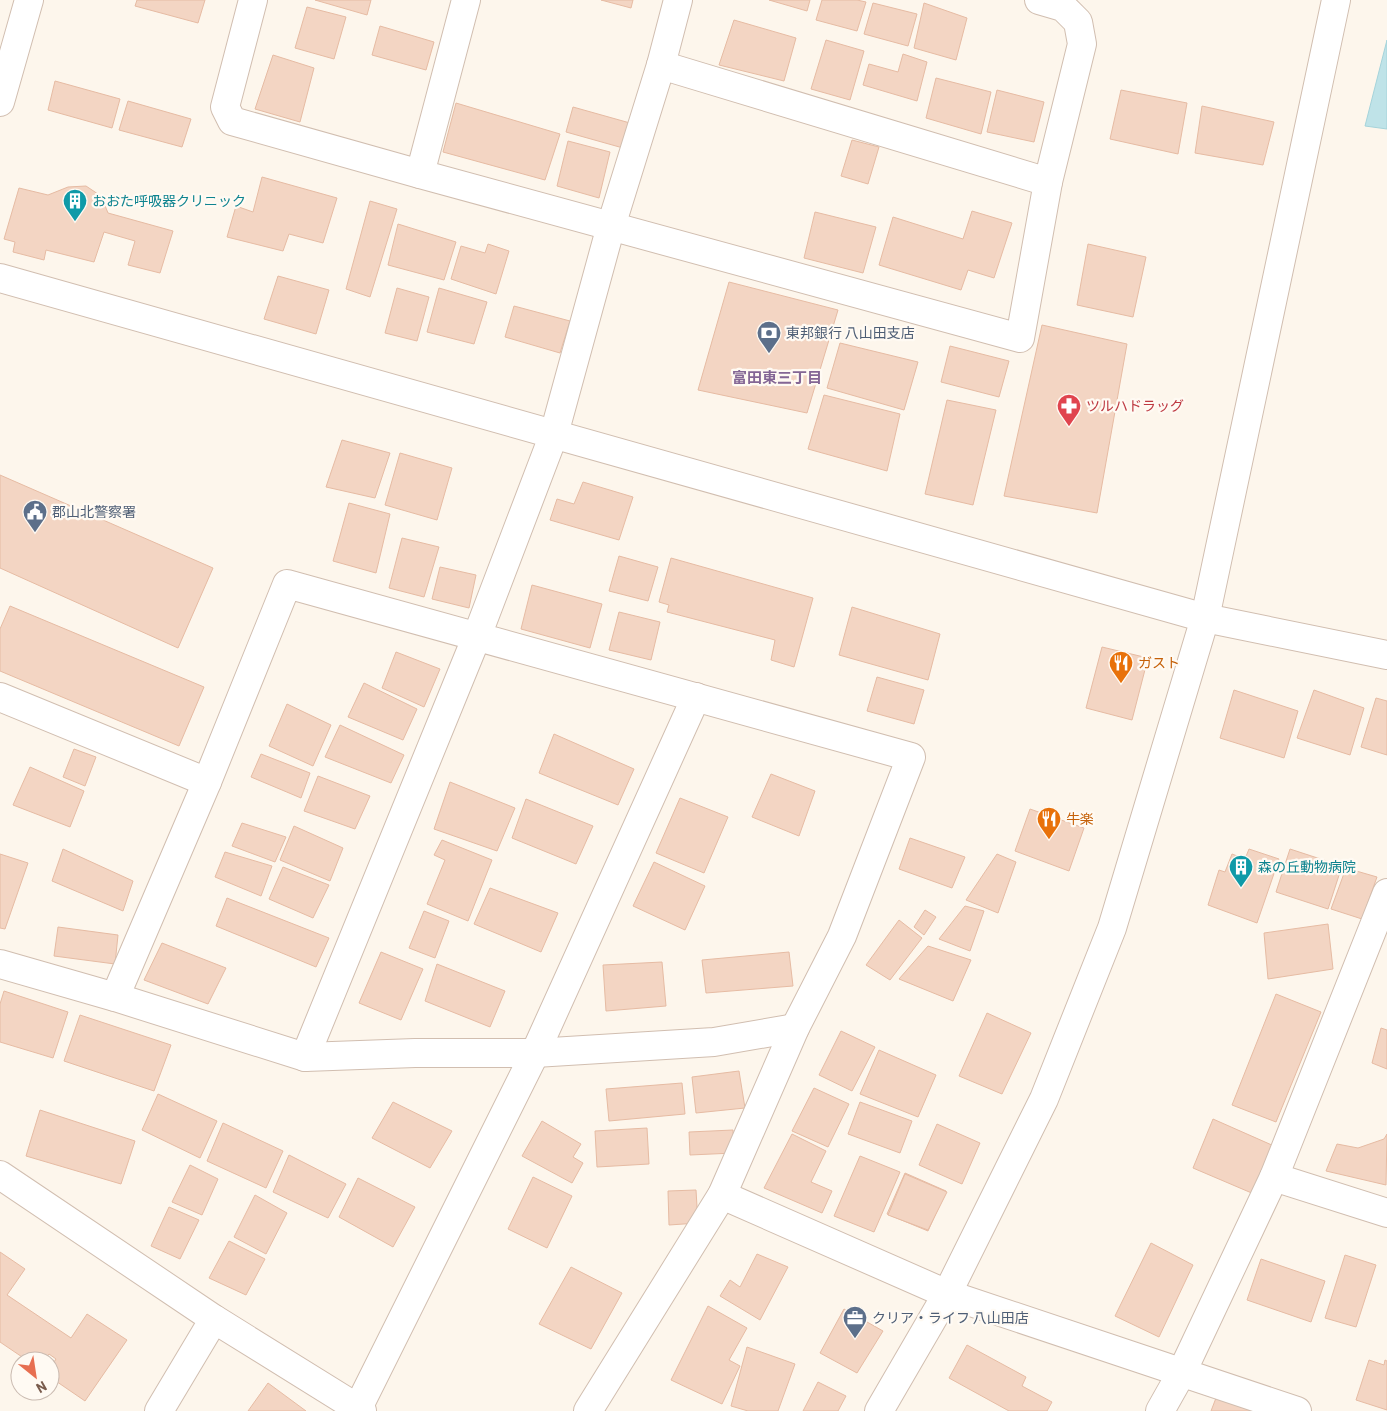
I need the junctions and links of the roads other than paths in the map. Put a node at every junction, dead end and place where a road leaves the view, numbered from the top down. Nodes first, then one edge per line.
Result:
1 (29, 0) edge
2 (254, 0) edge
3 (466, 0) edge
4 (678, 0) edge
5 (1039, 0) edge
6 (1336, 0) edge
7 (662, 65) junction
8 (0, 102) edge
9 (420, 174) junction
10 (1048, 182) junction
11 (611, 226) junction
12 (0, 278) edge
13 (554, 434) junction
14 (1205, 618) junction
15 (477, 636) junction
16 (1387, 655) edge
17 (0, 697) edge
18 (696, 697) junction
19 (207, 782) junction
20 (1387, 893) edge
21 (0, 964) edge
22 (114, 997) junction
23 (795, 1028) junction
24 (535, 1054) junction
25 (305, 1057) junction
26 (0, 1175) edge
27 (1274, 1177) junction
28 (722, 1195) junction
29 (1387, 1213) edge
30 (947, 1294) junction
31 (214, 1319) junction
32 (1182, 1372) junction
33 (360, 1410) edge
34 (159, 1411) edge
35 (588, 1411) edge
36 (879, 1411) edge
37 (1160, 1411) edge
38 (1297, 1411) edge

1 - 8 street
2 - 9 street
3 - 9 street
4 - 7 street
5 - 10 street
6 - 14 street
7 - 10 street
7 - 11 street
9 - 11 street
10 - 11 street
11 - 13 street
12 - 13 street
13 - 14 street
13 - 15 street
14 - 16 street
14 - 30 street
15 - 18 street
15 - 19 street
15 - 25 street
17 - 19 street
18 - 23 street
18 - 24 street
19 - 22 street
20 - 27 street
21 - 22 street
22 - 25 street
23 - 24 street
23 - 28 street
24 - 25 street
24 - 33 street
26 - 31 street
27 - 29 street
27 - 32 street
28 - 30 street
28 - 35 street
30 - 32 street
30 - 36 street
31 - 33 street
31 - 34 street
32 - 37 street
32 - 38 street

